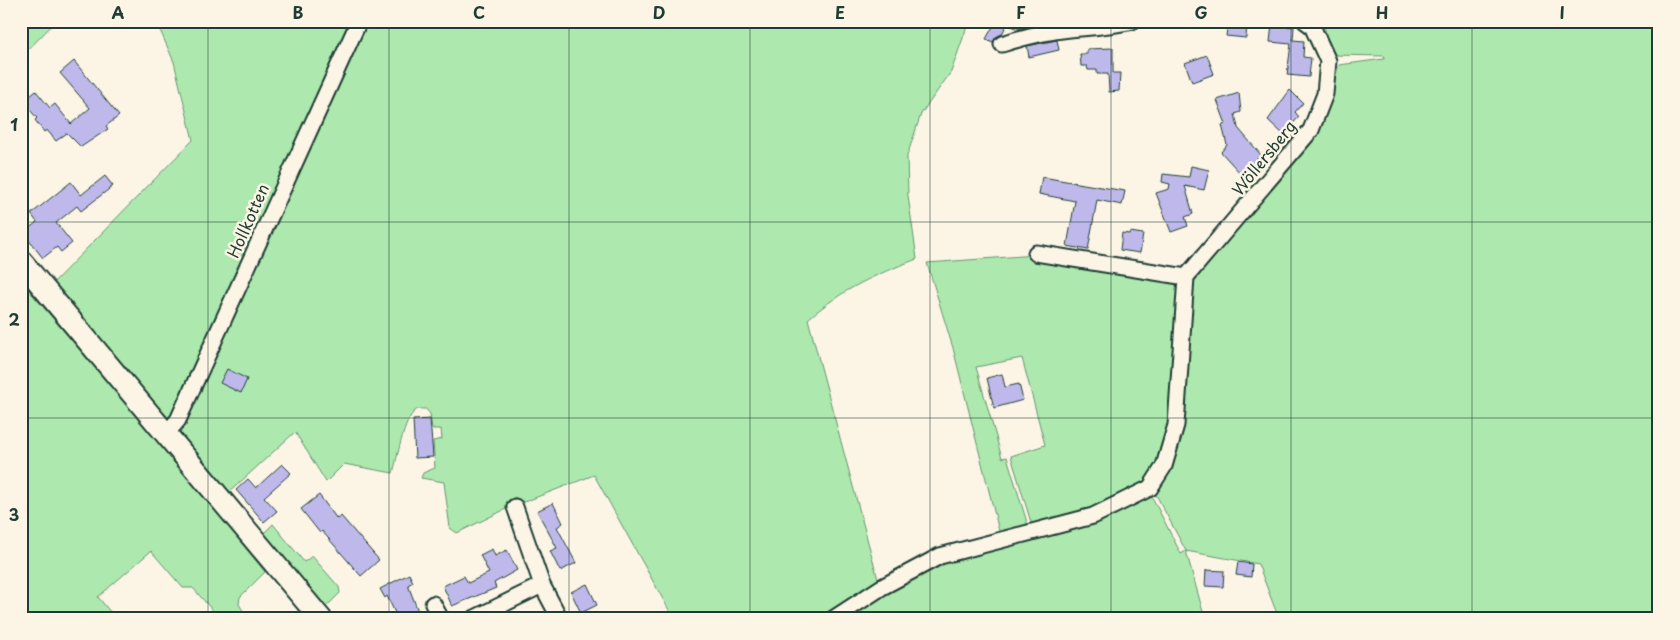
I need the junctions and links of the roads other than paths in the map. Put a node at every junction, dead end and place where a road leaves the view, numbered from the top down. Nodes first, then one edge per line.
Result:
1 (359, 21) edge
2 (1132, 21) edge
3 (1309, 23) edge
4 (1002, 44) dead end
5 (1036, 253) dead end
6 (21, 261) edge
7 (1190, 273) junction
8 (166, 434) junction
9 (515, 508) dead end
10 (542, 585) junction
11 (433, 604) dead end
12 (321, 619) edge
13 (441, 619) edge
14 (473, 619) edge
15 (560, 619) edge
16 (833, 619) edge

1 - 8 street, Hollkotten
2 - 4 street
3 - 7 street, Wöllersberg
5 - 7 street
6 - 8 main road
7 - 16 street
8 - 12 main road
9 - 10 street
10 - 14 street
10 - 15 street
11 - 13 street

